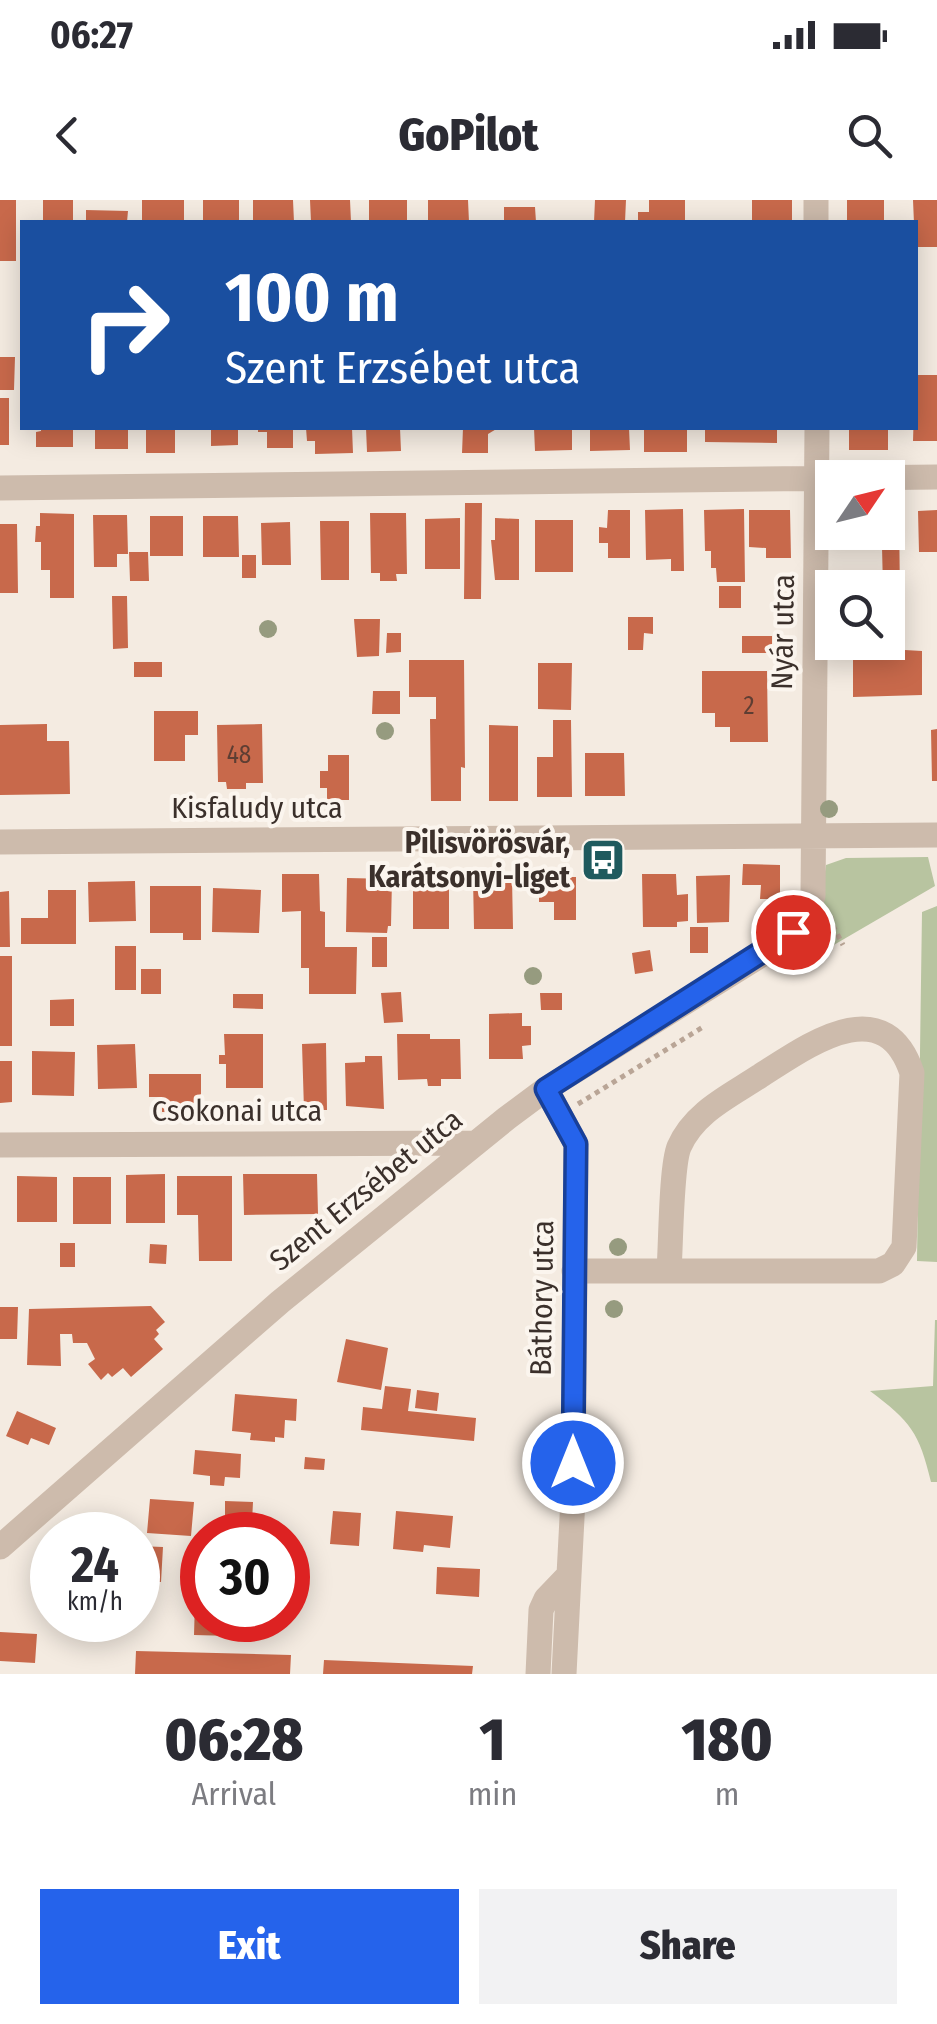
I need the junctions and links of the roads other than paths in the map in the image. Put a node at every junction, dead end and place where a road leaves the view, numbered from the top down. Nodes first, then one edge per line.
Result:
1 (817, 430) edge
2 (817, 460) edge
3 (815, 477) edge
4 (905, 477) edge
5 (937, 477) edge
6 (0, 488) edge
7 (816, 550) edge
8 (937, 835) edge
9 (814, 838) junction
10 (0, 842) edge
11 (802, 921) joint
12 (546, 1089) junction
13 (474, 1143) junction
14 (0, 1145) edge
15 (669, 1270) junction
16 (574, 1271) junction
17 (0, 1546) edge
18 (568, 1575) junction
19 (538, 1674) edge
20 (564, 1674) edge

1 - 2 street, Nyár utca
3 - 6 street
4 - 5 street
7 - 9 street, Nyár utca
8 - 9 street
9 - 10 street, Kisfaludy utca
9 - 11 street, Nyár utca
11 - 12 street, Szent Erzsébet utca
12 - 13 street, Szent Erzsébet utca
12 - 16 street, Báthory utca
13 - 14 street, Csokonai utca
13 - 17 street, Szent Erzsébet utca
15 - 15 street
15 - 16 street
16 - 18 street, Báthory utca
18 - 19 street
18 - 20 street, Báthory utca

